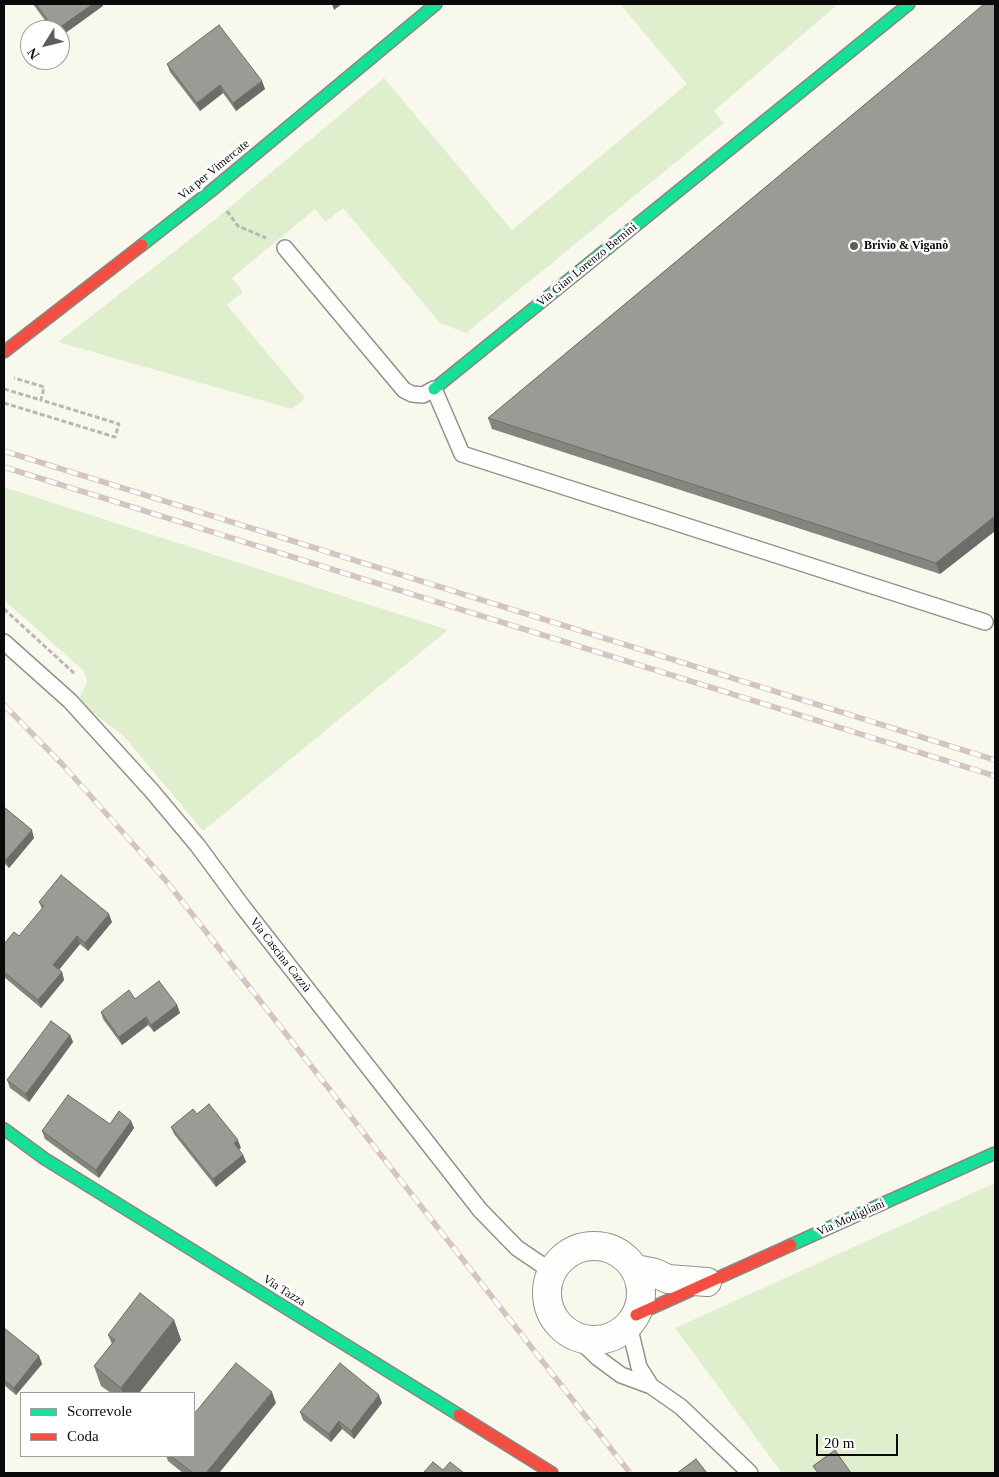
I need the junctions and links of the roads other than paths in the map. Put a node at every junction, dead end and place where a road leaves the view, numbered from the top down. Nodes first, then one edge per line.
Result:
1 (436, 4) edge
2 (909, 4) edge
3 (286, 248) road end
4 (4, 352) edge
5 (434, 389) junction
6 (985, 622) dead end
7 (4, 642) edge
8 (4, 1129) edge
9 (995, 1153) edge
10 (636, 1270) junction
11 (551, 1271) junction
12 (707, 1282) junction
13 (632, 1320) junction
14 (576, 1336) junction
15 (651, 1386) junction
16 (552, 1473) edge
17 (750, 1473) edge

1 - 4 street, Via per Vimercate
2 - 5 street, Via Gian Lorenzo Bernini
3 - 5 lane, Via Gian Lorenzo Bernini
5 - 6 lane
7 - 11 lane, Via Cascina Cazzù
8 - 16 street, Via Tazza
9 - 12 street, Via Modigliani
10 - 11 street
10 - 12 street, Via Modigliani
10 - 13 street
11 - 14 street, Via Modigliani
12 - 13 street, Via Modigliani
13 - 14 street, Via Modigliani
13 - 15 lane
14 - 15 lane
15 - 17 lane

